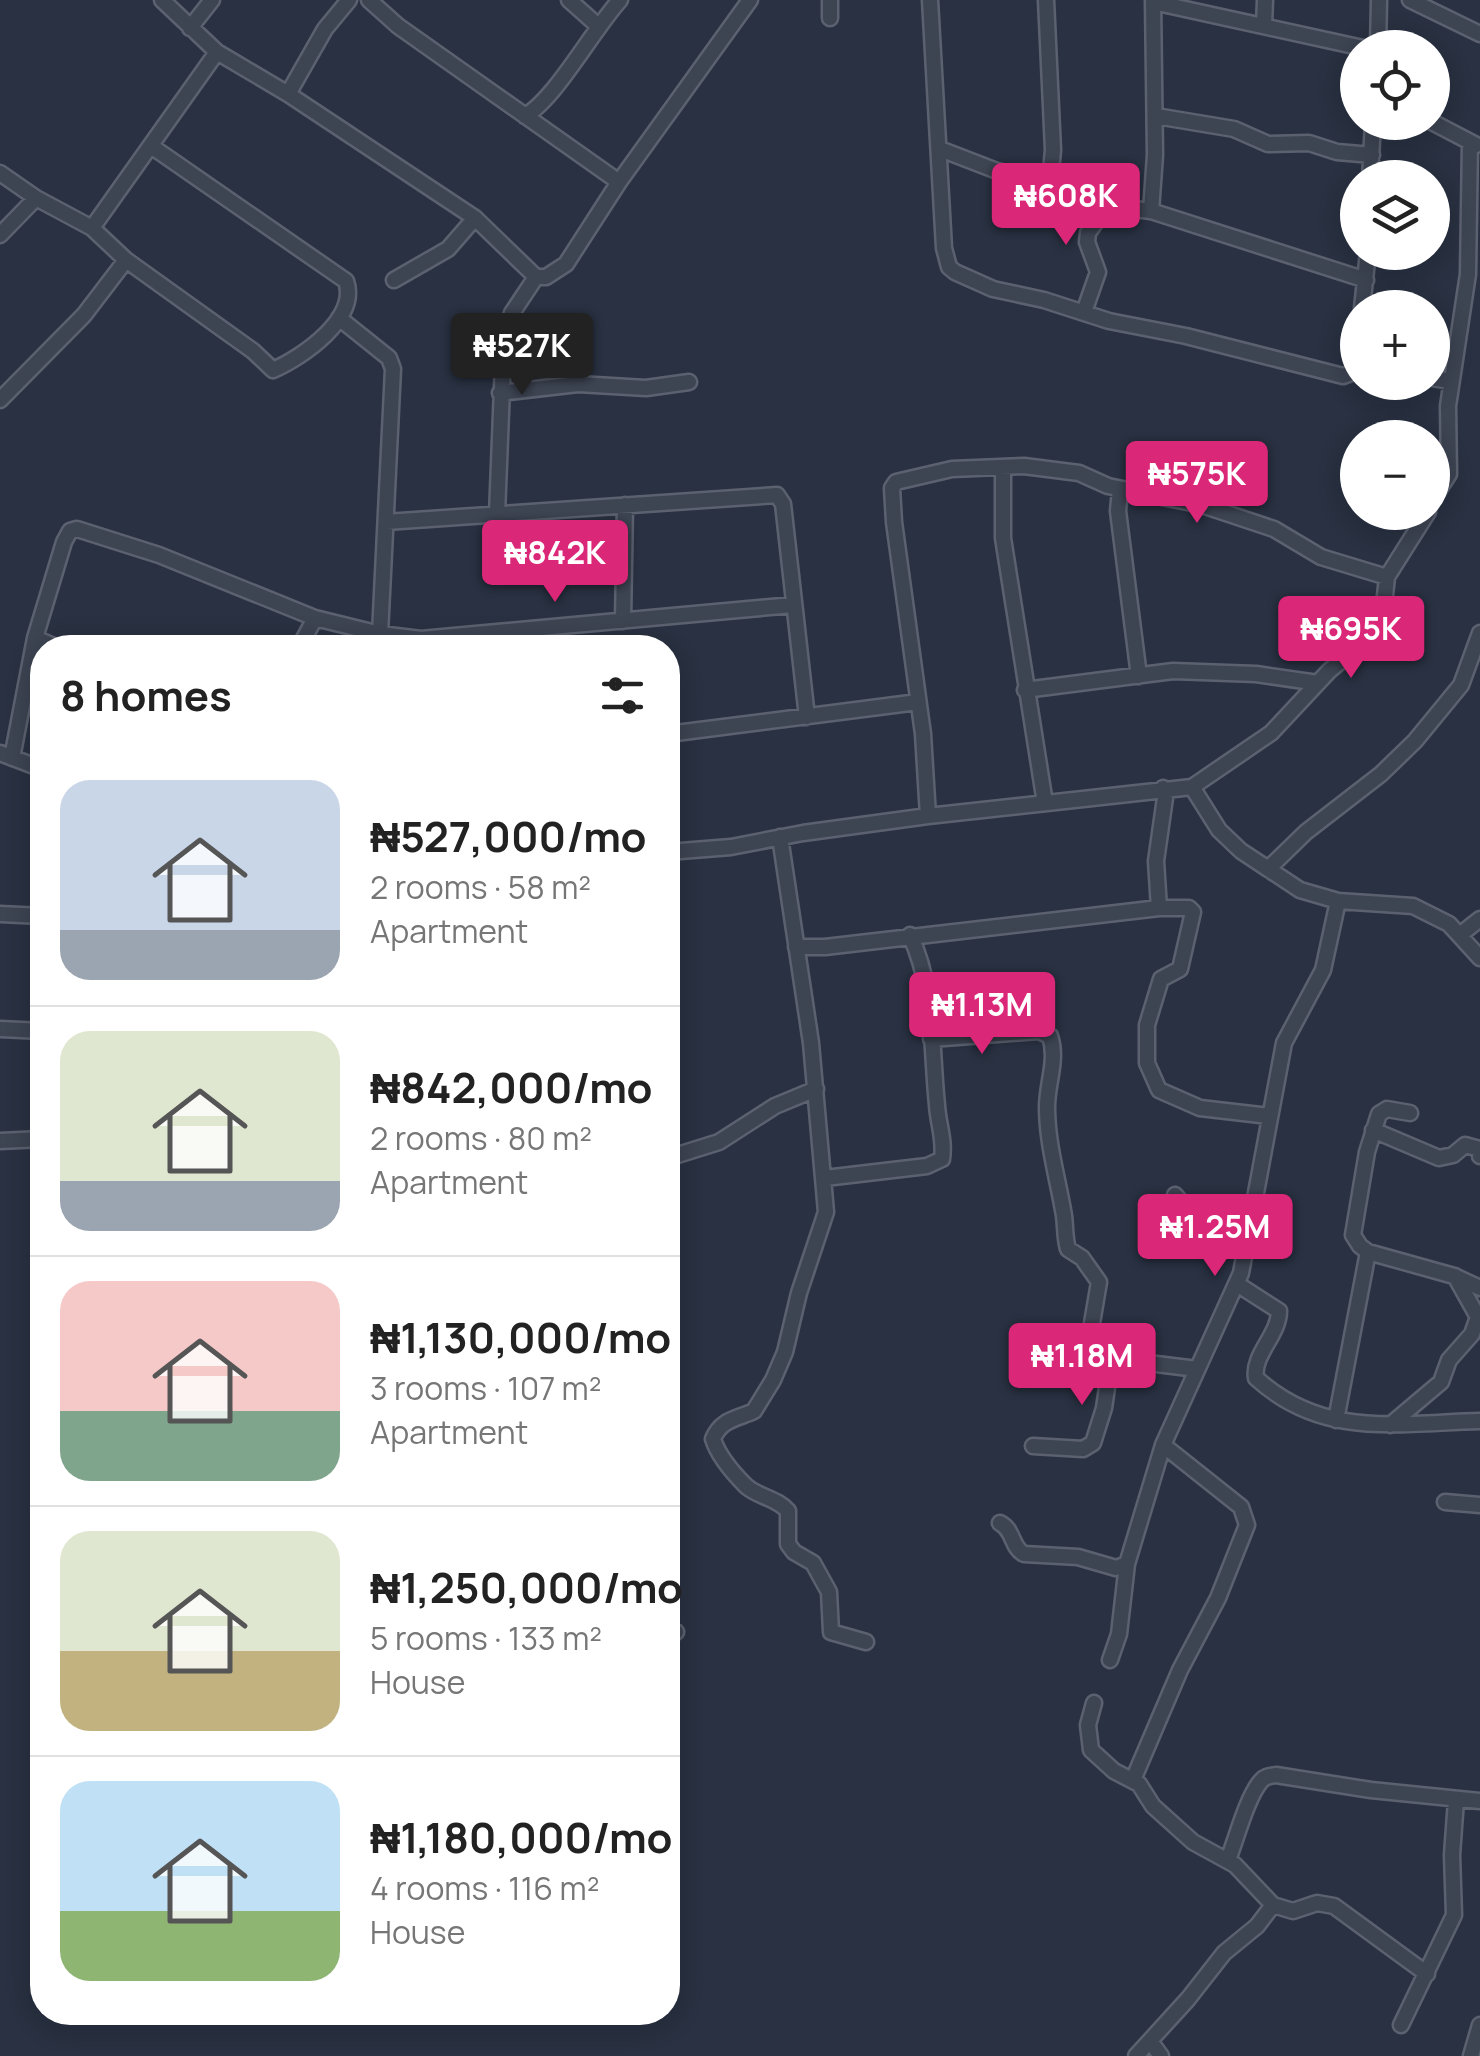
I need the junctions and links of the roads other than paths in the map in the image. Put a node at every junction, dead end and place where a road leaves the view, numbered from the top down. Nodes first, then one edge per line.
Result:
1 (162, 0) edge
2 (212, 0) edge
3 (349, 0) edge
4 (370, 0) edge
5 (569, 0) edge
6 (620, 0) edge
7 (750, 0) edge
8 (830, 0) edge
9 (930, 0) edge
10 (1046, 0) edge
11 (1264, 0) edge
12 (1379, 0) edge
13 (1410, 0) edge
14 (1153, 1) edge
15 (830, 18) dead end
16 (597, 25) junction
17 (1264, 26) junction
18 (190, 28) junction
19 (1378, 30) edge
20 (1480, 34) edge
21 (1340, 43) edge
22 (217, 52) junction
23 (288, 94) junction
24 (532, 116) junction
25 (1156, 116) junction
26 (1450, 131) edge
27 (1372, 140) edge
28 (1475, 144) edge
29 (151, 146) junction
30 (940, 149) junction
31 (1372, 155) junction
32 (1372, 160) edge
33 (0, 173) edge
34 (619, 182) junction
35 (1050, 182) junction
36 (36, 198) junction
37 (1107, 206) junction
38 (1150, 211) junction
39 (475, 218) junction
40 (92, 228) junction
41 (0, 235) edge
42 (126, 260) junction
43 (1367, 270) edge
44 (536, 276) junction
45 (394, 280) dead end
46 (1366, 280) junction
47 (1365, 290) edge
48 (1084, 312) junction
49 (339, 318) junction
50 (1340, 375) edge
51 (689, 382) dead end
52 (1450, 382) edge
53 (500, 393) junction
54 (0, 400) edge
55 (1002, 468) junction
56 (1120, 489) junction
57 (625, 505) junction
58 (497, 514) junction
59 (386, 522) junction
60 (1417, 530) edge
61 (1387, 577) junction
62 (792, 605) junction
63 (315, 618) junction
64 (623, 621) junction
65 (1480, 633) edge
66 (380, 634) junction
67 (36, 635) edge
68 (306, 635) edge
69 (388, 635) edge
70 (507, 635) edge
71 (30, 658) edge
72 (1139, 676) junction
73 (1318, 683) junction
74 (1025, 690) junction
75 (918, 702) junction
76 (807, 717) junction
77 (680, 733) edge
78 (6, 756) edge
79 (30, 765) edge
80 (1192, 787) junction
81 (1163, 788) junction
82 (1045, 803) junction
83 (928, 816) junction
84 (780, 837) junction
85 (680, 851) edge
86 (1268, 869) junction
87 (1338, 901) junction
88 (1159, 908) junction
89 (0, 914) edge
90 (30, 915) edge
91 (1480, 919) edge
92 (1460, 934) junction
93 (910, 935) junction
94 (796, 946) junction
95 (1480, 958) edge
96 (0, 1029) edge
97 (30, 1030) edge
98 (931, 1039) junction
99 (816, 1089) junction
100 (1410, 1114) dead end
101 (1269, 1116) junction
102 (1372, 1130) junction
103 (30, 1140) edge
104 (0, 1141) edge
105 (680, 1154) edge
106 (1480, 1156) edge
107 (824, 1178) junction
108 (1175, 1195) dead end
109 (1253, 1216) junction
110 (1368, 1252) junction
111 (1454, 1276) junction
112 (1237, 1284) junction
113 (1480, 1288) edge
114 (1112, 1354) junction
115 (1197, 1369) junction
116 (1336, 1420) junction
117 (1480, 1420) edge
118 (1390, 1425) junction
119 (1163, 1445) junction
120 (1033, 1446) dead end
121 (1445, 1502) dead end
122 (1480, 1505) edge
123 (1000, 1522) dead end
124 (1127, 1564) junction
125 (866, 1642) dead end
126 (1110, 1660) dead end
127 (1094, 1703) dead end
128 (1134, 1780) junction
129 (1456, 1800) junction
130 (1480, 1801) edge
131 (1228, 1860) junction
132 (1273, 1905) junction
133 (1428, 1974) junction
134 (1402, 2025) dead end
135 (1480, 2025) edge
136 (1150, 2040) junction
137 (1136, 2056) edge
138 (1161, 2056) edge
139 (1472, 2056) edge

1 - 18 street
2 - 18 street
3 - 23 street
4 - 24 street
5 - 16 street
6 - 16 street
7 - 34 street
8 - 15 street
9 - 30 street
10 - 35 street
11 - 17 street
12 - 19 street
13 - 20 street
14 - 17 street
14 - 25 street
16 - 24 street
17 - 21 street
18 - 22 street
22 - 23 street
22 - 29 street
23 - 39 street
24 - 34 street
25 - 31 street
25 - 38 street
26 - 28 street
27 - 31 street
28 - 52 street
29 - 40 street
29 - 49 street
30 - 35 street
30 - 48 street
31 - 32 street
33 - 36 street
34 - 44 street
35 - 37 street
36 - 40 street
36 - 41 street
37 - 38 street
37 - 48 street
38 - 46 street
39 - 44 street
39 - 45 street
40 - 42 street
42 - 49 street
42 - 54 street
43 - 46 street
44 - 53 street
46 - 47 street
48 - 50 street
49 - 59 street
51 - 53 street
53 - 58 street
55 - 56 street
55 - 74 street
55 - 75 street
56 - 61 street
56 - 72 street
57 - 58 street
57 - 62 street
57 - 64 street
58 - 59 street
59 - 66 street
60 - 61 street
61 - 73 street
62 - 64 street
62 - 76 street
63 - 66 street
63 - 67 street
63 - 68 street
64 - 70 street
65 - 86 street
66 - 69 street
71 - 78 street
72 - 73 street
72 - 74 street
73 - 80 street
74 - 82 street
75 - 76 street
75 - 83 street
76 - 77 street
78 - 79 street
80 - 81 street
80 - 86 street
81 - 82 street
81 - 88 street
82 - 83 street
83 - 84 street
84 - 85 street
84 - 94 street
86 - 87 street
87 - 92 street
87 - 101 street
88 - 93 street
88 - 101 street
89 - 90 street
91 - 92 street
92 - 95 street
93 - 94 street
93 - 98 street
94 - 99 street
96 - 97 street
98 - 107 street
98 - 114 street
99 - 105 street
99 - 107 street
100 - 102 street
101 - 109 street
102 - 106 street
102 - 110 street
103 - 104 street
107 - 125 street
108 - 109 street
109 - 112 street
110 - 111 street
110 - 116 street
111 - 113 street
111 - 118 street
112 - 115 street
112 - 116 street
114 - 115 street
114 - 120 street
115 - 119 street
116 - 118 street
117 - 118 street
119 - 124 street
119 - 128 street
121 - 122 street
123 - 124 street
124 - 126 street
127 - 128 street
128 - 131 street
129 - 130 street
129 - 131 street
129 - 133 street
131 - 132 street
132 - 133 street
132 - 136 street
133 - 134 street
135 - 139 street
136 - 137 street
136 - 138 street

